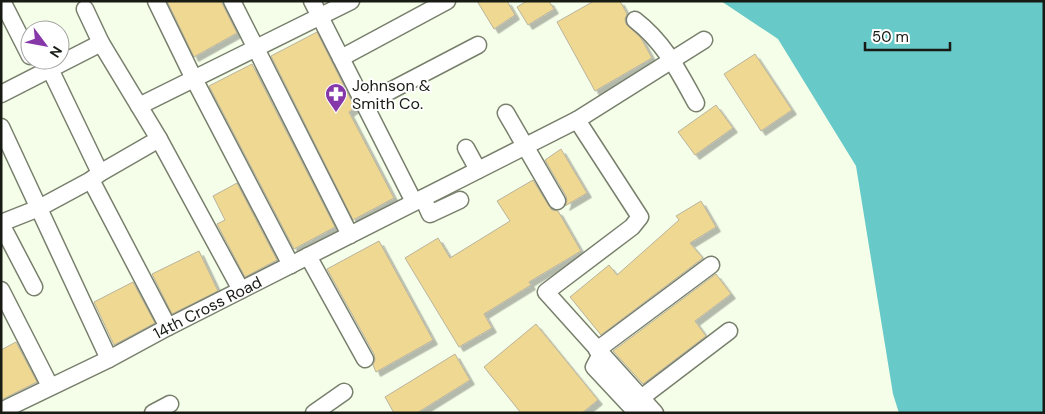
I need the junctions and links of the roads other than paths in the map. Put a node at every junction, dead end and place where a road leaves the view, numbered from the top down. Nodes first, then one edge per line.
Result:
1 (2, 1) edge
2 (156, 1) edge
3 (232, 1) edge
4 (312, 1) edge
5 (352, 1) edge
6 (447, 1) edge
7 (85, 9) dead end
8 (320, 17) junction
9 (635, 20) dead end
10 (20, 36) edge
11 (704, 40) dead end
12 (101, 44) junction
13 (478, 45) dead end
14 (255, 49) junction
15 (70, 56) edge
16 (341, 58) junction
17 (672, 60) junction
18 (38, 70) edge
19 (42, 70) edge
20 (194, 79) junction
21 (1, 94) edge
22 (696, 103) dead end
23 (365, 104) junction
24 (139, 106) junction
25 (506, 113) dead end
26 (577, 120) junction
27 (1, 127) edge
28 (160, 139) junction
29 (525, 146) junction
30 (466, 148) dead end
31 (478, 170) junction
32 (95, 176) junction
33 (419, 200) junction
34 (460, 200) dead end
35 (557, 202) dead end
36 (38, 208) junction
37 (1, 224) edge
38 (350, 235) junction
39 (308, 256) junction
40 (711, 264) dead end
41 (291, 265) junction
42 (34, 286) dead end
43 (1, 290) edge
44 (241, 290) junction
45 (168, 327) junction
46 (729, 331) dead end
47 (599, 352) junction
48 (109, 359) junction
49 (365, 359) dead end
50 (50, 386) junction
51 (344, 392) dead end
52 (170, 404) dead end
53 (639, 405) edge
54 (1, 411) edge
55 (153, 413) edge
56 (314, 413) edge
57 (655, 413) edge

1 - 10 street
2 - 20 street
3 - 14 street
4 - 8 street
5 - 8 street
6 - 16 street
7 - 12 street
8 - 14 street
8 - 16 street
9 - 17 street
11 - 17 street, 14th Cross Road
12 - 15 street
12 - 24 street
13 - 23 street
14 - 20 street
14 - 38 street
16 - 23 street
17 - 22 street
17 - 26 street, 14th Cross Road
18 - 21 street
19 - 32 street
20 - 24 street
20 - 41 street
23 - 33 street
24 - 28 street
25 - 29 street
26 - 29 street, 14th Cross Road
26 - 47 street
27 - 36 street
28 - 32 street
28 - 44 street
29 - 31 street, 14th Cross Road
29 - 35 street
30 - 31 street
31 - 33 street, 14th Cross Road
32 - 36 street
32 - 45 street
33 - 34 street
33 - 38 street, 14th Cross Road
36 - 37 street
36 - 48 street
37 - 42 street
38 - 39 street, 14th Cross Road
39 - 41 street, 14th Cross Road
39 - 49 street
40 - 47 street
41 - 44 street, 14th Cross Road
43 - 50 street
44 - 45 street, 14th Cross Road
45 - 48 street, 14th Cross Road
46 - 53 street
47 - 53 street
48 - 50 street, 14th Cross Road
50 - 54 street, 14th Cross Road
51 - 56 street
52 - 55 street
53 - 57 street

